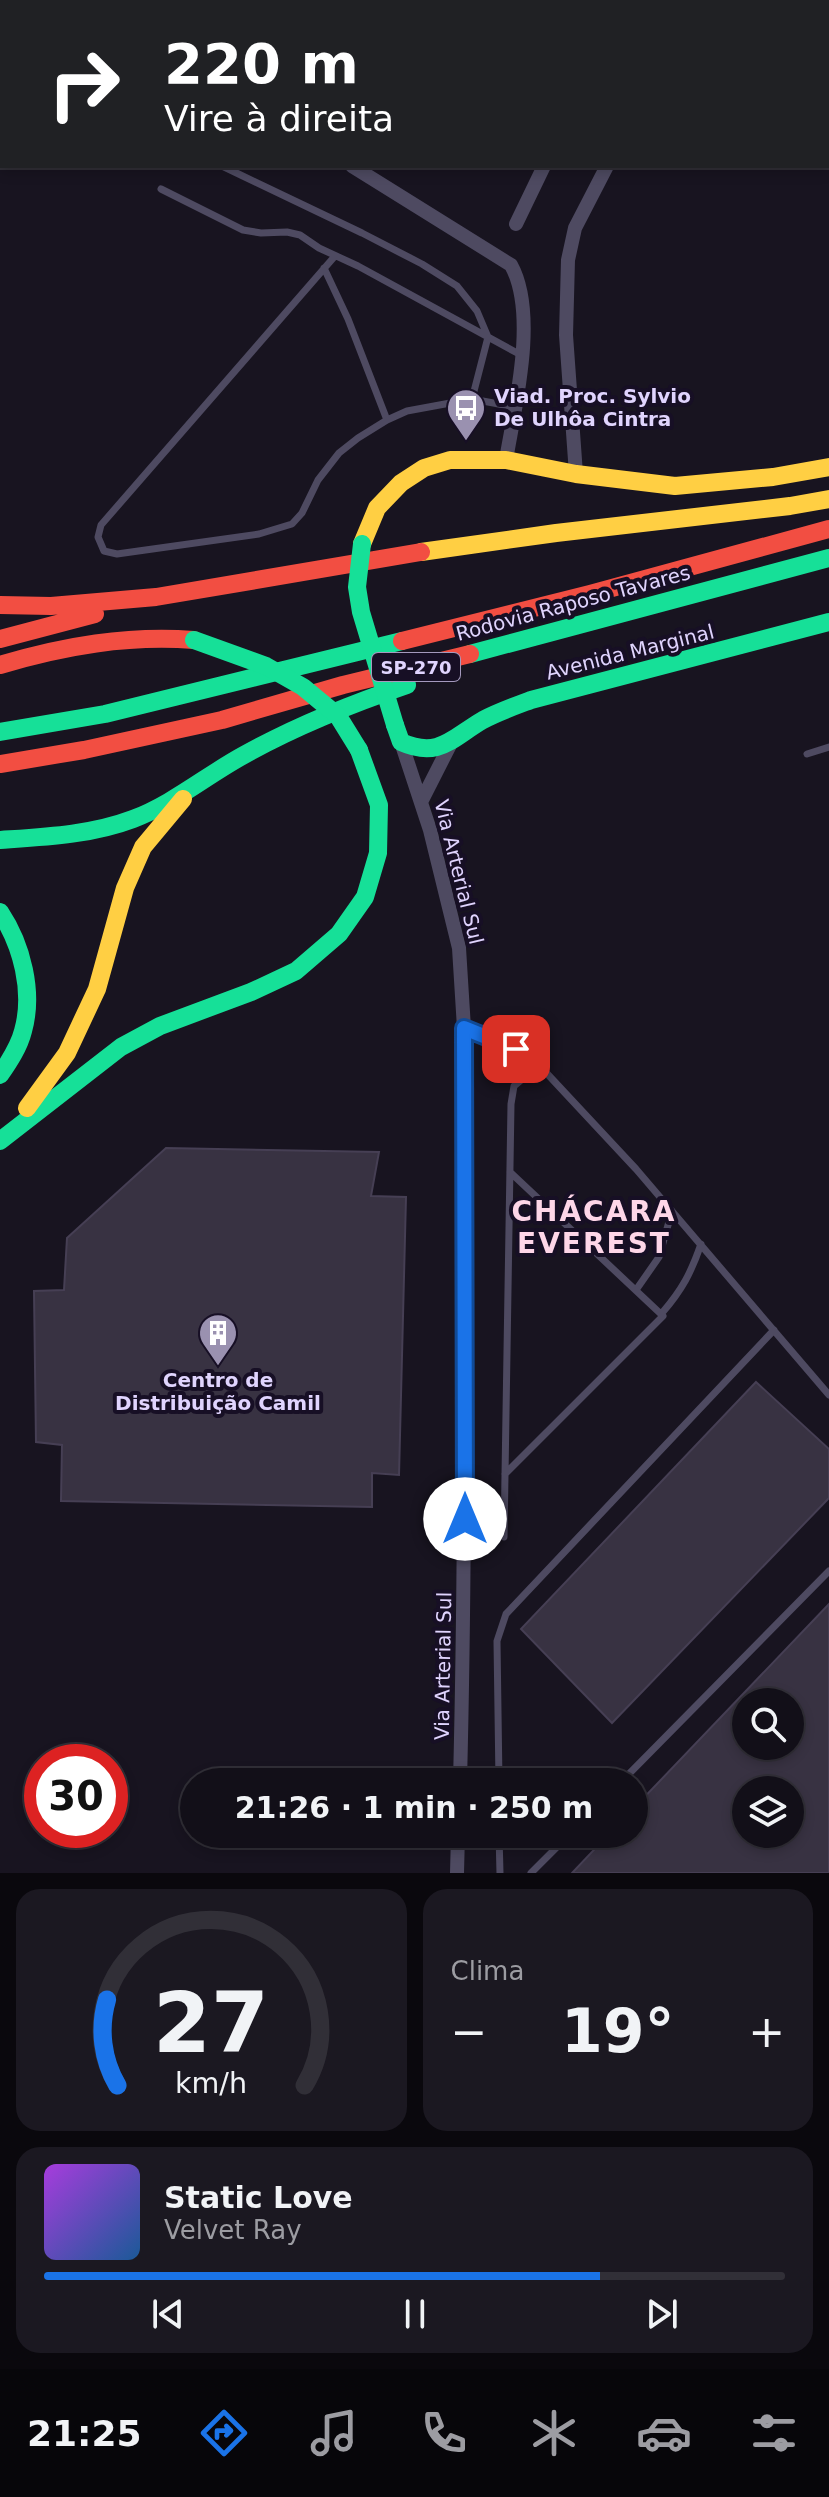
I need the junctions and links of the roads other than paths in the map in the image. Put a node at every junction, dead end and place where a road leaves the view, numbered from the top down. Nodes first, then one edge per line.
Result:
1 (226, 168) edge
2 (355, 168) edge
3 (543, 168) edge
4 (606, 168) edge
5 (161, 189) dead end
6 (516, 224) dead end
7 (335, 256) junction
8 (324, 268) junction
9 (488, 337) junction
10 (521, 355) junction
11 (472, 399) junction
12 (515, 407) junction
13 (387, 420) junction
14 (506, 460) junction
15 (829, 467) edge
16 (576, 474) junction
17 (829, 499) edge
18 (829, 529) edge
19 (829, 558) edge
20 (195, 591) junction
21 (0, 605) edge
22 (603, 619) junction
23 (829, 622) edge
24 (0, 639) edge
25 (0, 665) edge
26 (0, 732) edge
27 (398, 734) junction
28 (451, 743) junction
29 (829, 747) edge
30 (84, 750) junction
31 (807, 754) dead end
32 (0, 764) edge
33 (0, 776) edge
34 (190, 790) junction
35 (421, 802) junction
36 (0, 840) edge
37 (0, 912) edge
38 (464, 1028) junction
39 (539, 1065) junction
40 (0, 1075) edge
41 (6, 1135) edge
42 (510, 1172) junction
43 (672, 1211) junction
44 (701, 1244) junction
45 (636, 1290) junction
46 (662, 1313) junction
47 (774, 1330) junction
48 (829, 1395) edge
49 (505, 1474) junction
50 (504, 1537) dead end
51 (829, 1571) edge
52 (460, 1768) edge
53 (499, 1768) edge
54 (635, 1768) edge
55 (458, 1848) edge
56 (499, 1848) edge
57 (556, 1848) edge
58 (457, 1873) edge
59 (500, 1873) edge
60 (531, 1873) edge

1 - 9 lane
2 - 10 street
3 - 6 street
4 - 16 street
5 - 7 lane
7 - 8 lane
7 - 9 lane
8 - 13 lane
8 - 13 lane
9 - 10 lane
9 - 11 lane
10 - 12 street
11 - 12 lane
11 - 13 lane
12 - 14 street
14 - 16 main road
14 - 27 main road, bridge
15 - 16 main road
17 - 20 main road
18 - 26 main road, Rodovia Raposo Tavares / SP-270
19 - 22 main road, Rodovia Raposo Tavares / SP-270
20 - 21 main road
20 - 24 main road
22 - 30 main road, Rodovia Raposo Tavares / SP-270
22 - 34 main road
23 - 28 main road, Avenida Marginal
25 - 41 main road, bridge
27 - 28 main road, Avenida Marginal
27 - 35 street, Via Arterial Sul
28 - 35 street, Avenida Marginal
29 - 31 lane
30 - 32 main road, Rodovia Raposo Tavares / SP-270
30 - 33 main road
34 - 36 main road
34 - 41 main road
35 - 38 street, Via Arterial Sul
37 - 40 main road
38 - 39 lane
38 - 52 street, Via Arterial Sul
39 - 42 lane
39 - 43 lane
42 - 45 lane
42 - 49 lane
43 - 44 lane
43 - 45 lane
44 - 46 lane
44 - 47 lane
45 - 46 lane
46 - 49 lane
47 - 48 lane
47 - 53 lane
49 - 50 lane
51 - 54 lane
55 - 58 street
56 - 59 lane
57 - 60 lane

